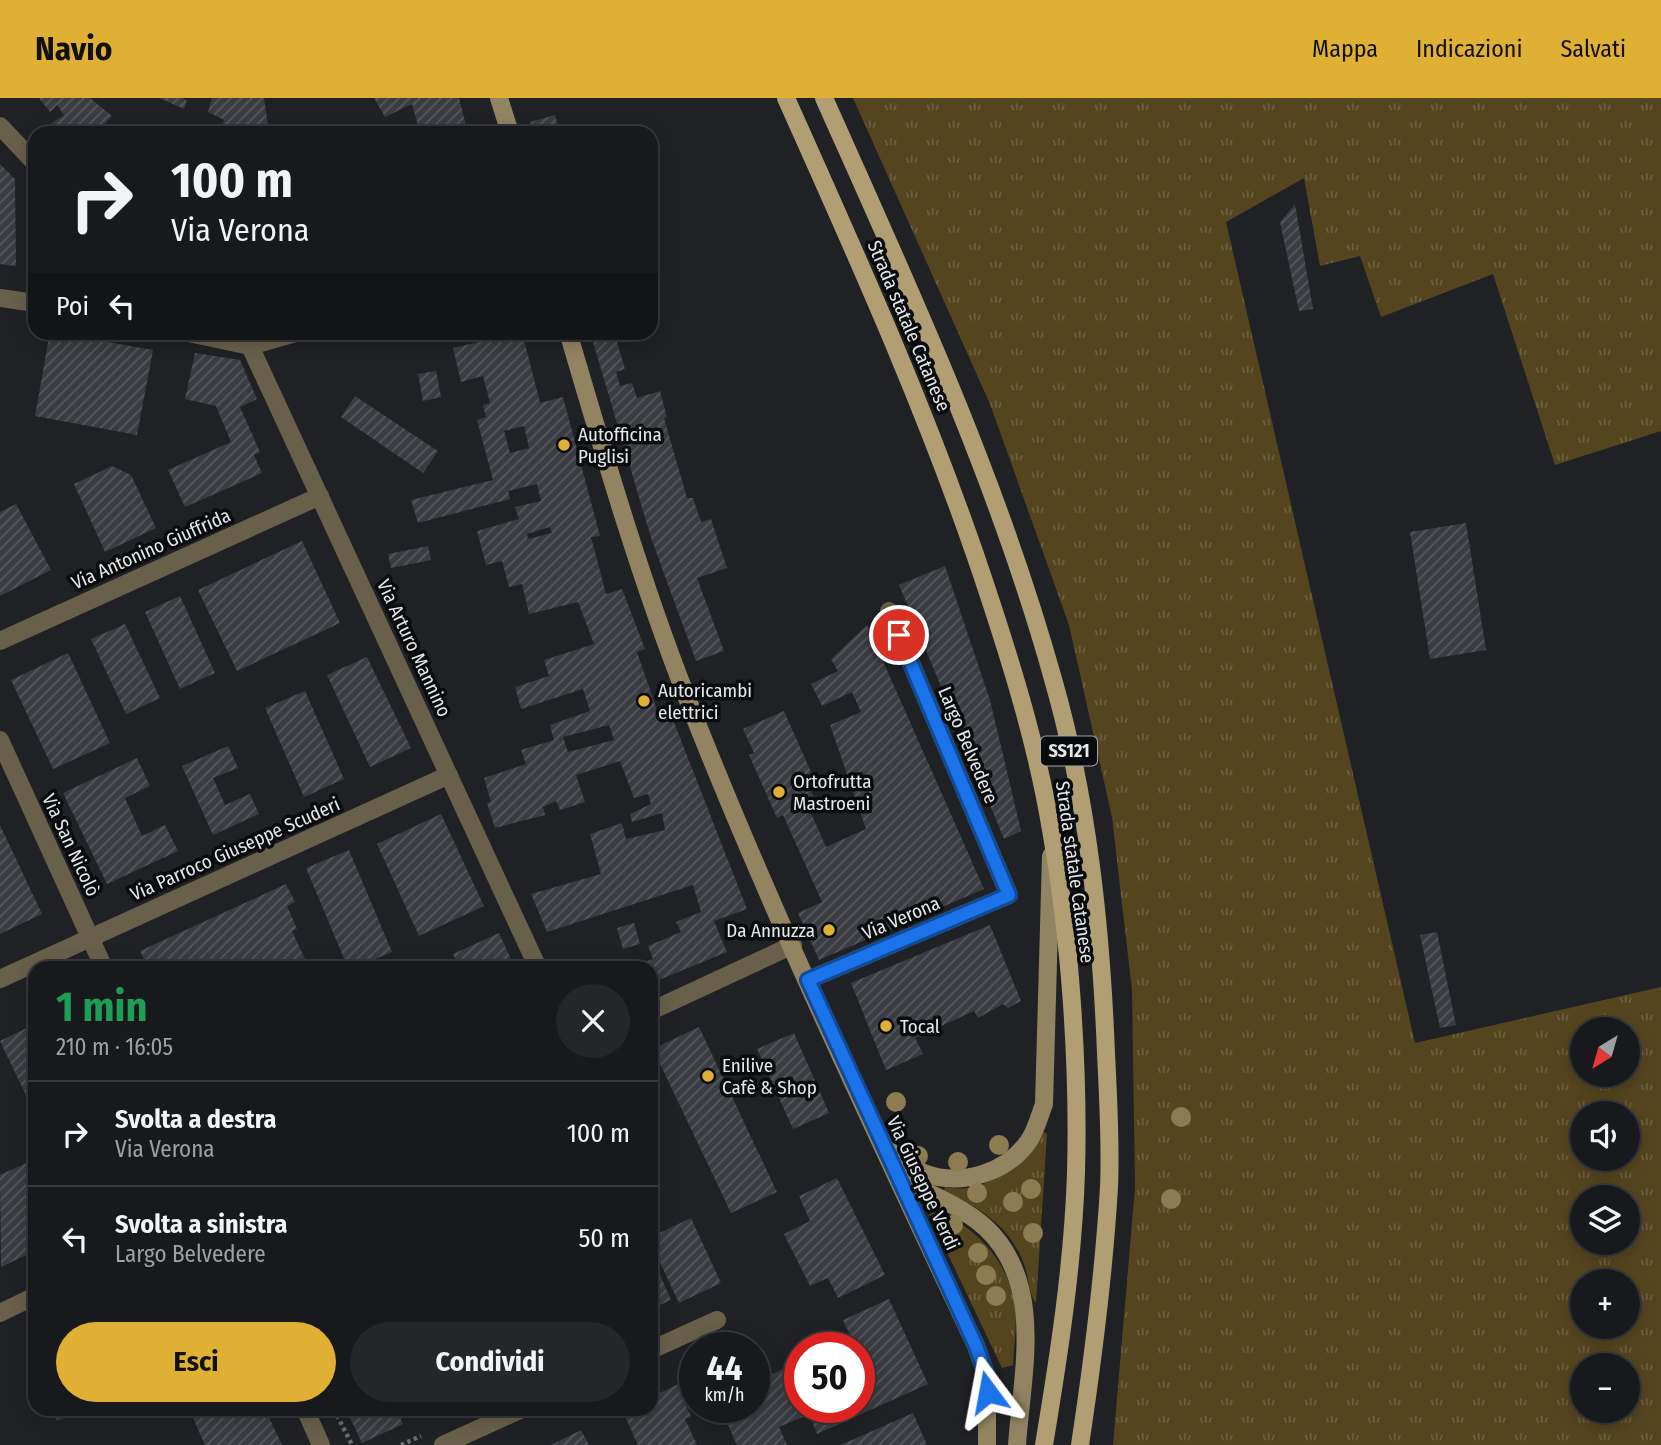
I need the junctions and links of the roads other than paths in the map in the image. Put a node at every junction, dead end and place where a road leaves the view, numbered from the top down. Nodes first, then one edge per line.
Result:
1 (499, 98) edge
2 (786, 98) edge
3 (824, 98) edge
4 (0, 126) edge
5 (508, 126) edge
6 (28, 156) edge
7 (0, 298) edge
8 (28, 302) edge
9 (222, 340) edge
10 (271, 340) edge
11 (570, 340) edge
12 (250, 346) junction
13 (320, 496) junction
14 (889, 611) dead end
15 (0, 641) edge
16 (0, 740) edge
17 (449, 775) junction
18 (1052, 831) junction
19 (1009, 895) joint
20 (91, 938) junction
21 (793, 945) junction
22 (40, 961) edge
23 (101, 961) edge
24 (535, 961) edge
25 (28, 966) edge
26 (0, 979) edge
27 (808, 980) junction
28 (658, 1008) edge
29 (881, 1144) junction
30 (924, 1173) junction
31 (897, 1178) junction
32 (28, 1299) edge
33 (0, 1313) edge
34 (717, 1320) dead end
35 (658, 1347) edge
36 (308, 1416) edge
37 (507, 1416) edge
38 (321, 1445) edge
39 (443, 1445) edge
40 (987, 1445) edge
41 (1017, 1445) edge
42 (1044, 1445) edge
43 (1080, 1445) edge

1 - 5 main road
2 - 18 main road, Strada statale Catanese / SS121
3 - 43 main road, Strada statale Catanese / SS121
4 - 6 street
7 - 8 street
9 - 12 street
10 - 12 street
11 - 21 main road, Via Giuseppe Verdi
12 - 13 street, Via Arturo Mannino
13 - 15 street, Via Antonino Giuffrida
13 - 17 street, Via Arturo Mannino
14 - 19 street, Largo Belvedere
16 - 20 street, Via San Nicolò
17 - 20 street, Via Parroco Giuseppe Scuderi
17 - 24 street, Via Arturo Mannino
18 - 30 main road
18 - 42 main road, Strada statale Catanese / SS121
19 - 27 street, Via Verona
20 - 22 street, Via Parroco Giuseppe Scuderi
20 - 23 street, Via San Nicolò
21 - 27 main road, Via Giuseppe Verdi
21 - 28 street
25 - 26 street, Via Parroco Giuseppe Scuderi
27 - 29 main road, Via Giuseppe Verdi
29 - 30 main road
29 - 31 main road, Via Giuseppe Verdi
30 - 31 main road
31 - 40 main road, Via Giuseppe Verdi
31 - 41 main road
32 - 33 street
34 - 35 street
36 - 38 street
37 - 39 street

